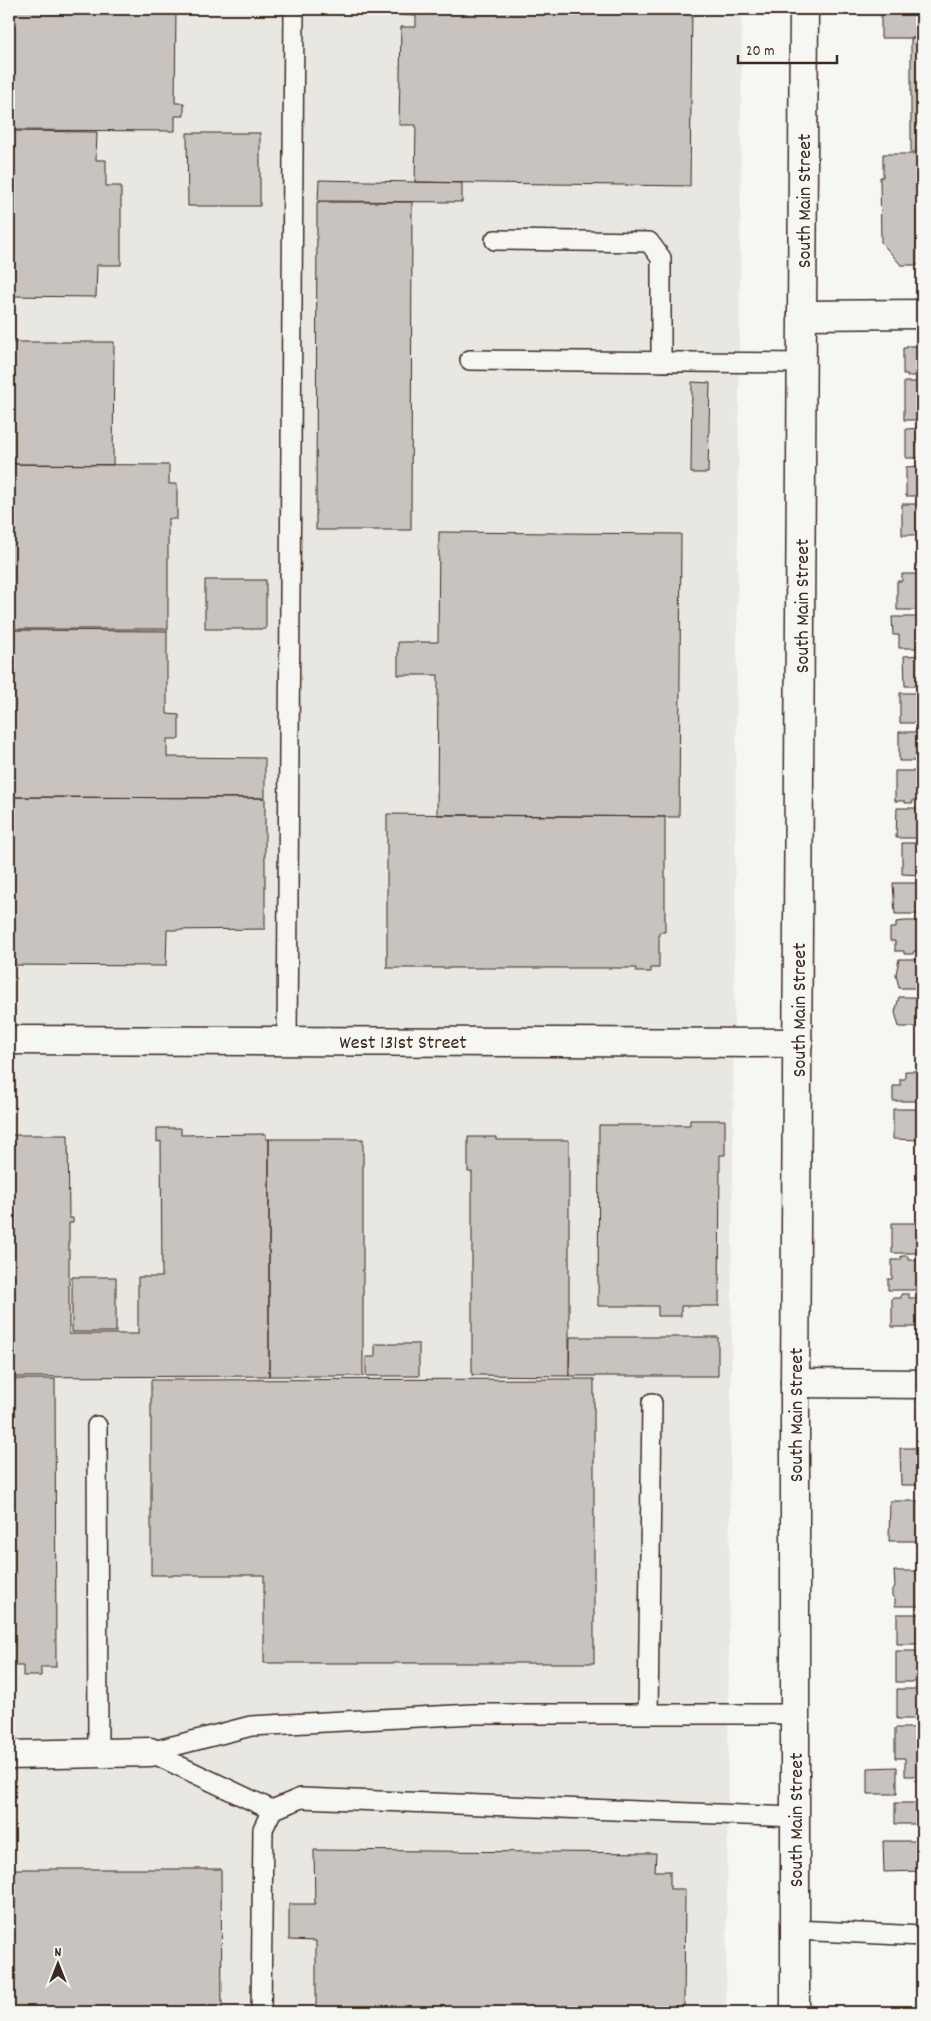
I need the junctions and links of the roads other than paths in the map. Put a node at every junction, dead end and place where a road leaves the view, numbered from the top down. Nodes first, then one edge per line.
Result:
1 (294, 9) edge
2 (804, 9) edge
3 (495, 240) dead end
4 (922, 314) edge
5 (802, 315) junction
6 (470, 360) dead end
7 (661, 362) junction
8 (802, 363) junction
9 (9, 1040) edge
10 (287, 1041) junction
11 (798, 1043) junction
12 (795, 1383) junction
13 (922, 1384) edge
14 (652, 1403) dead end
15 (97, 1426) dead end
16 (648, 1714) junction
17 (795, 1714) junction
18 (150, 1752) junction
19 (98, 1753) junction
20 (9, 1755) edge
21 (272, 1810) junction
22 (795, 1816) junction
23 (795, 1930) junction
24 (922, 1936) edge
25 (261, 2012) edge
26 (794, 2012) edge

1 - 10 lane
2 - 5 main road, South Main Street
3 - 7 lane
4 - 5 main road
5 - 8 main road, South Main Street
6 - 7 lane
7 - 8 lane
8 - 11 main road, South Main Street
9 - 10 main road, West 131st Street
10 - 11 main road, West 131st Street
11 - 12 main road, South Main Street
12 - 13 main road
12 - 17 main road, South Main Street
14 - 16 lane
15 - 19 lane
16 - 17 lane
16 - 18 lane
17 - 22 main road, South Main Street
18 - 19 main road
18 - 21 lane
19 - 20 main road
21 - 22 lane
21 - 25 lane
22 - 23 main road, South Main Street
23 - 24 lane
23 - 26 main road, South Main Street

